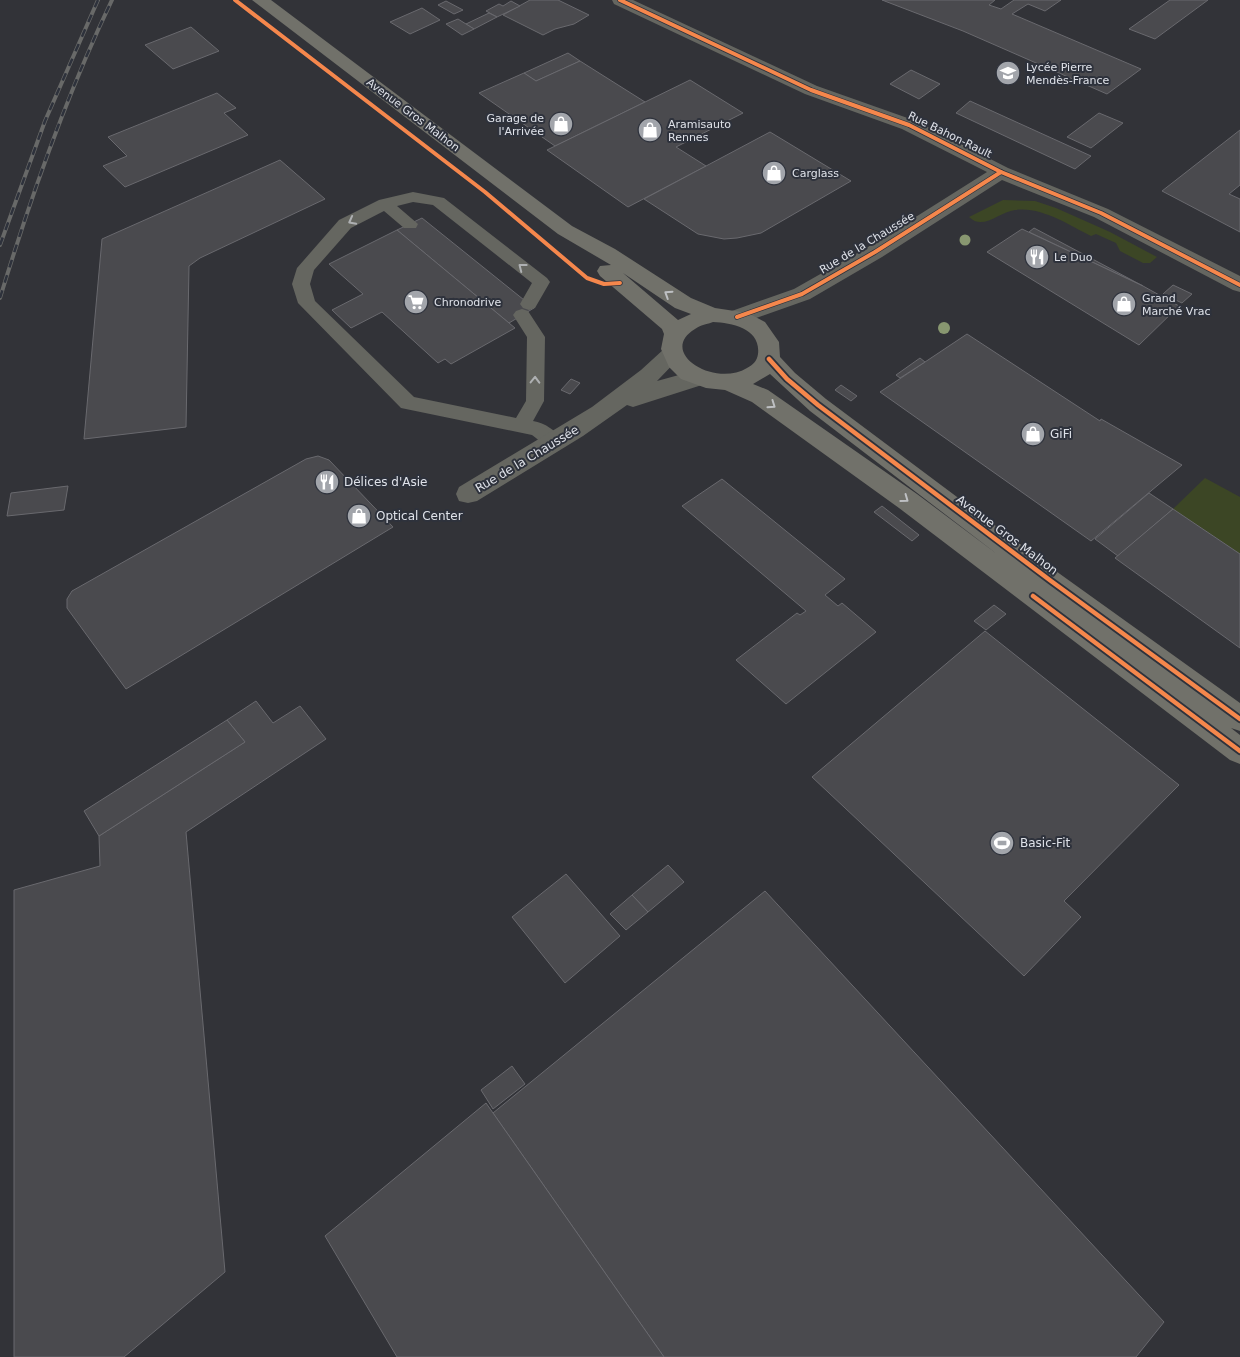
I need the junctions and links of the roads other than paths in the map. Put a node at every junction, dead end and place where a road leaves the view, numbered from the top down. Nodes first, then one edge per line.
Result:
1 (260, 0) edge
2 (620, 0) edge
3 (1001, 172) junction
4 (385, 204) junction
5 (410, 224) dead end
6 (565, 230) junction
7 (1240, 285) edge
8 (712, 315) junction
9 (737, 318) junction
10 (673, 344) junction
11 (769, 359) junction
12 (698, 378) junction
13 (729, 382) junction
14 (611, 408) junction
15 (520, 425) junction
16 (554, 442) junction
17 (468, 494) dead end
18 (1240, 719) edge
19 (1240, 751) edge

1 - 6 main road, Avenue Gros Malhon
2 - 3 street, Rue Bahon-Rault
3 - 7 street, Rue Bahon-Rault
3 - 9 street, Rue de la Chaussée
4 - 5 lane
15 -> 4 lane
4 -> 15 lane
8 -> 6 main road, Avenue Gros Malhon
6 - 10 main road, Avenue Gros Malhon
8 - 9 main road
8 - 10 main road
9 - 11 main road
10 - 12 main road
10 - 14 street, Rue de la Chaussée
11 - 13 main road
11 - 18 main road, Avenue Gros Malhon
12 - 13 main road
12 - 14 street, Rue de la Chaussée
13 -> 19 main road
14 - 16 street, Rue de la Chaussée
15 - 16 lane
16 - 17 street, Rue de la Chaussée

